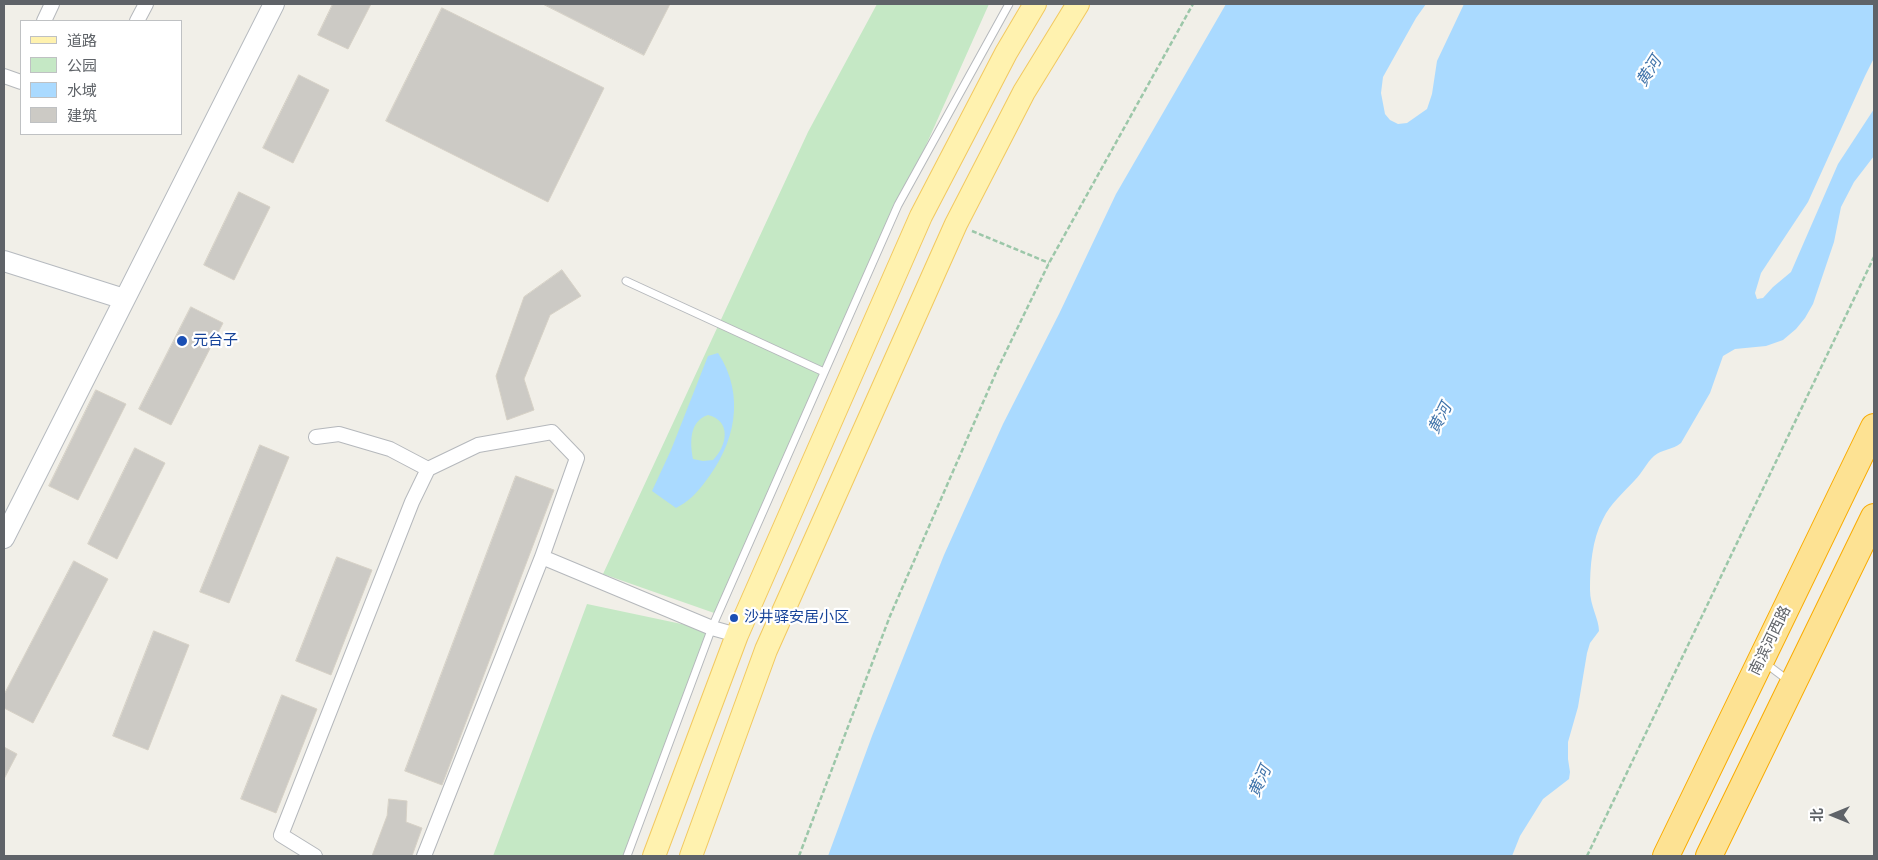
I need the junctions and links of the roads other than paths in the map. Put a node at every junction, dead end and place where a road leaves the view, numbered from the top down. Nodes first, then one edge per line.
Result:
1 (52, 4) edge
2 (146, 4) edge
3 (1009, 4) edge
4 (1036, 4) edge
5 (1078, 4) edge
6 (271, 5) edge
7 (44, 20) edge
8 (138, 20) edge
9 (4, 76) edge
10 (20, 79) edge
11 (4, 261) edge
12 (626, 281) dead end
13 (124, 299) junction
14 (824, 372) junction
15 (1874, 426) edge
16 (316, 437) dead end
17 (428, 469) junction
18 (1874, 517) edge
19 (4, 538) edge
20 (542, 557) junction
21 (712, 628) junction
22 (737, 635) junction
23 (1762, 660) junction
24 (1793, 684) junction
25 (315, 856) edge
26 (424, 856) edge
27 (627, 856) edge
28 (654, 856) edge
29 (692, 856) edge
30 (1666, 856) edge
31 (1709, 856) edge

1 - 7 street
2 - 8 street
3 - 14 lane
4 - 22 main road
5 - 29 main road
6 - 13 street
9 - 10 street
11 - 13 street
12 - 14 lane
13 - 19 street
14 - 21 lane
15 - 23 highway, 南滨河西路
16 - 17 street
17 - 20 street
17 - 25 street
18 - 24 highway
20 - 21 street
20 - 26 street
21 - 22 street
21 - 27 lane
22 - 28 main road
23 - 24 lane
23 - 30 highway, 南滨河西路
24 - 31 highway

